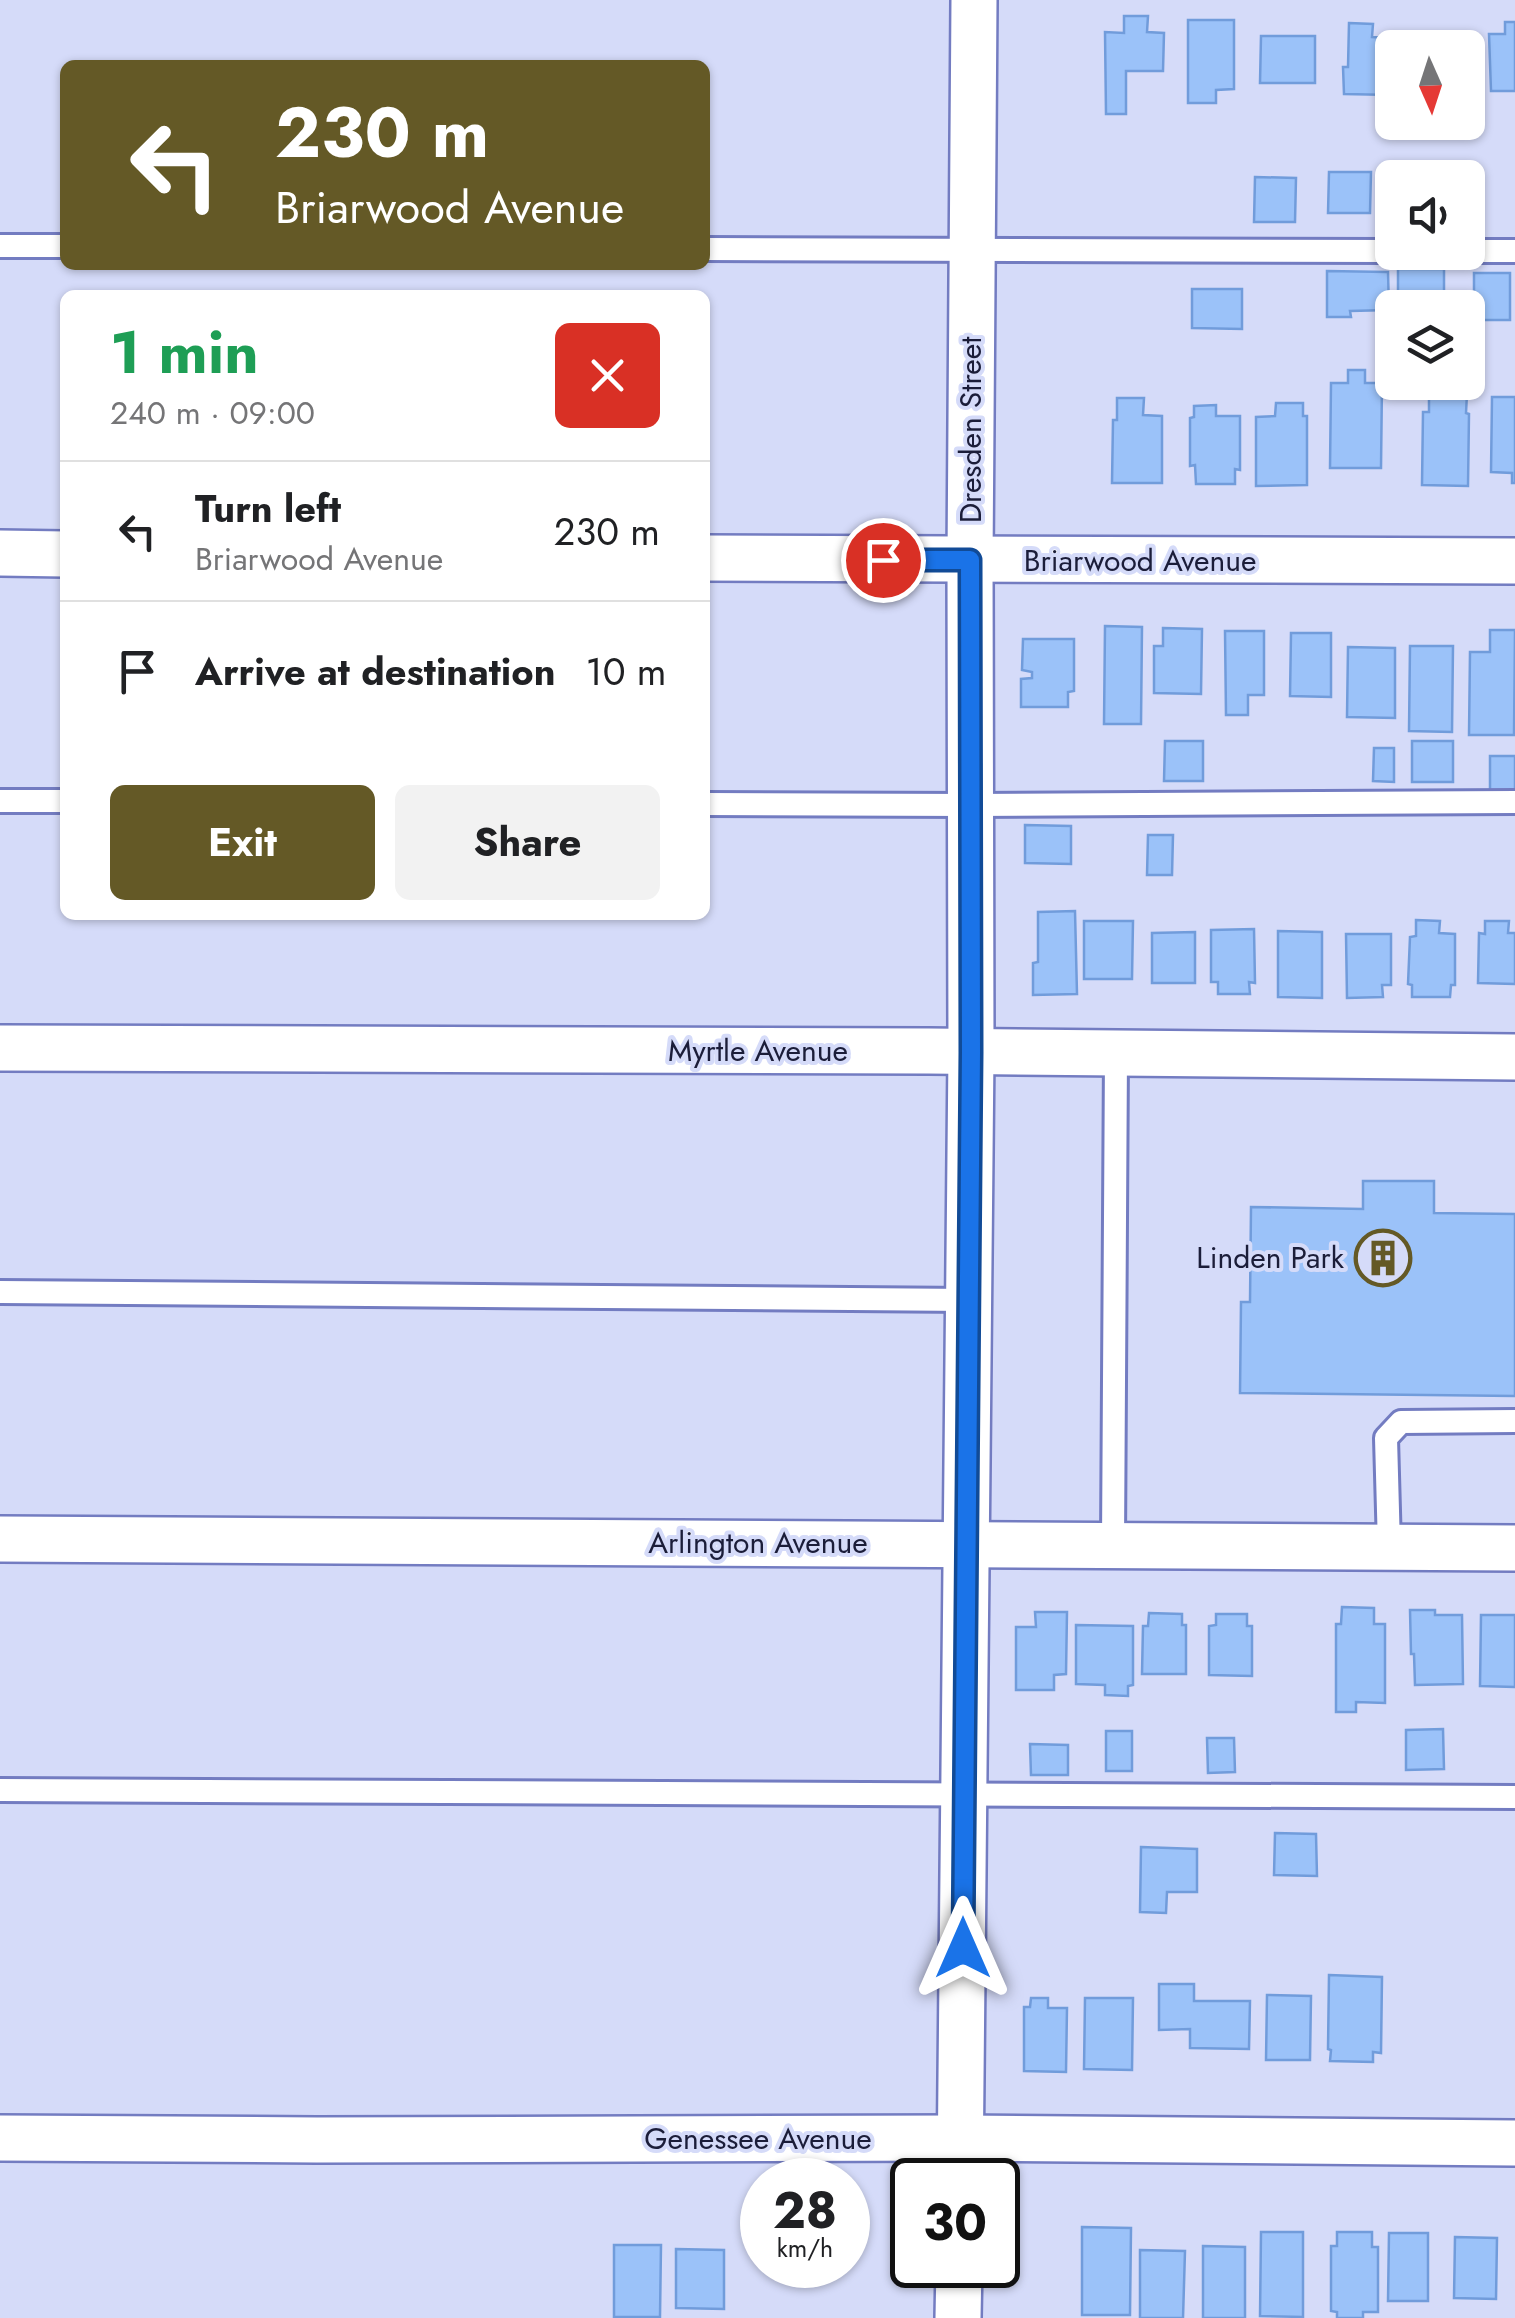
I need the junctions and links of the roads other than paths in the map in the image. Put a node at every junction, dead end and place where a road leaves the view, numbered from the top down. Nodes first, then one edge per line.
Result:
1 (974, 0) edge
2 (0, 246) edge
3 (60, 246) edge
4 (710, 248) edge
5 (972, 250) junction
6 (1375, 251) edge
7 (1485, 251) edge
8 (1515, 252) edge
9 (0, 553) edge
10 (60, 554) edge
11 (710, 558) edge
12 (970, 560) junction
13 (1515, 561) edge
14 (0, 801) edge
15 (60, 801) edge
16 (1515, 802) edge
17 (710, 804) edge
18 (970, 805) junction
19 (0, 1048) edge
20 (971, 1052) junction
21 (1116, 1054) junction
22 (1515, 1057) edge
23 (0, 1292) edge
24 (968, 1300) junction
25 (1515, 1421) edge
26 (0, 1539) edge
27 (966, 1544) junction
28 (1113, 1546) junction
29 (1389, 1547) junction
30 (1515, 1548) edge
31 (0, 1790) edge
32 (964, 1795) junction
33 (1515, 1798) edge
34 (0, 2138) edge
35 (1515, 2143) edge
36 (927, 2158) edge
37 (961, 2158) edge
38 (996, 2158) edge
39 (959, 2288) edge
40 (958, 2318) edge

1 - 5 street, Dresden Street
2 - 3 lane
4 - 5 lane
5 - 6 lane
5 - 12 street, Dresden Street
7 - 8 lane
9 - 10 street
11 - 12 street, Briarwood Avenue
12 - 13 street, Briarwood Avenue
12 - 18 street, Dresden Street
14 - 15 lane
16 - 18 lane
17 - 18 lane
18 - 20 street, Dresden Street
19 - 20 street, Myrtle Avenue
20 - 21 street, Myrtle Avenue
20 - 24 street, Dresden Street
21 - 22 street, Myrtle Avenue
21 - 28 lane
23 - 24 lane
24 - 27 street, Dresden Street
25 - 29 lane
26 - 27 street, Arlington Avenue
27 - 28 street, Arlington Avenue
27 - 32 street, Dresden Street
28 - 29 street, Arlington Avenue
29 - 30 street, Arlington Avenue
31 - 32 lane
32 - 33 lane
32 - 37 street, Dresden Street
34 - 36 street, Genessee Avenue
35 - 38 street, Genessee Avenue
39 - 40 street

